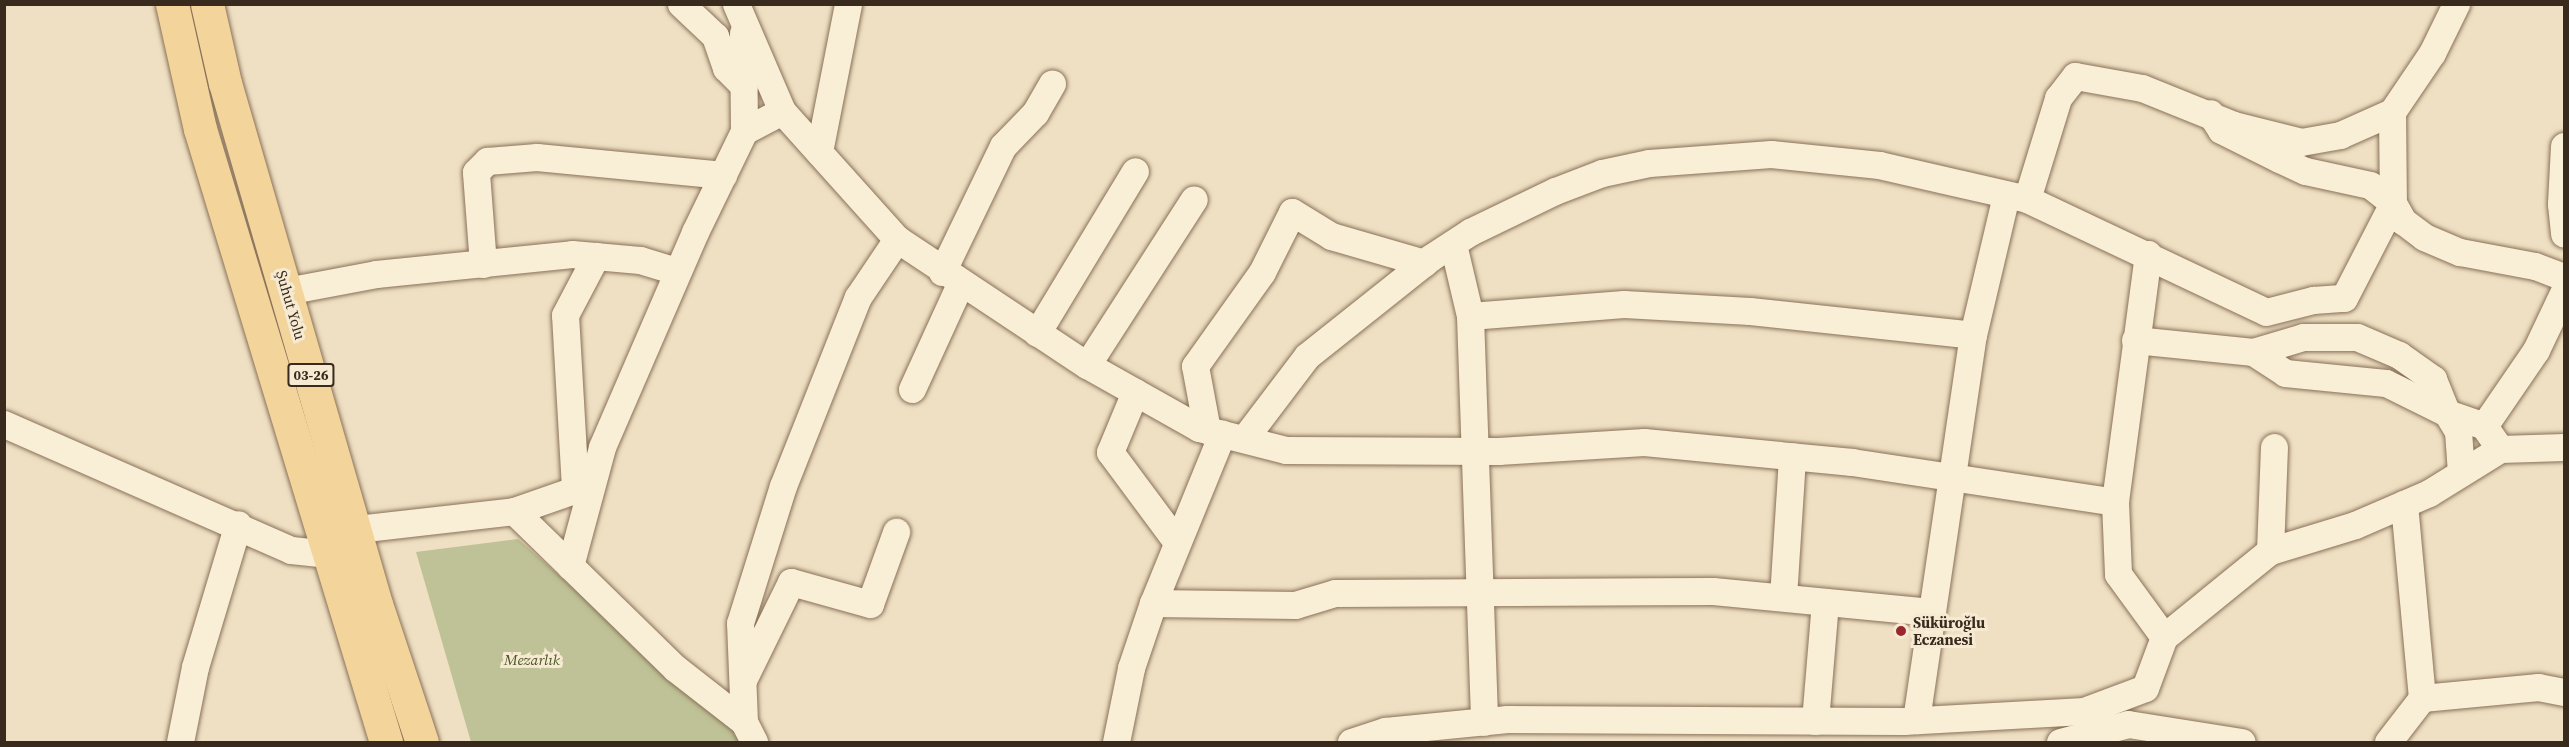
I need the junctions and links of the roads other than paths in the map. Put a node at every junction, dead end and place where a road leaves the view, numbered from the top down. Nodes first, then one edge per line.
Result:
1 (172, 4) edge
2 (207, 4) edge
3 (681, 4) edge
4 (848, 4) edge
5 (2456, 4) edge
6 (739, 13) edge
7 (1052, 84) dead end
8 (744, 86) junction
9 (782, 111) junction
10 (2392, 112) junction
11 (2210, 113) junction
12 (744, 131) junction
13 (2565, 146) edge
14 (819, 152) junction
15 (1135, 171) dead end
16 (723, 175) junction
17 (2016, 197) junction
18 (1194, 199) dead end
19 (2393, 203) junction
20 (2565, 234) edge
21 (897, 239) junction
22 (1453, 244) junction
23 (2148, 254) junction
24 (596, 256) junction
25 (1424, 263) junction
26 (483, 264) junction
27 (677, 271) junction
28 (2565, 277) edge
29 (951, 278) junction
30 (286, 291) junction
31 (2565, 291) edge
32 (1470, 316) junction
33 (1037, 333) junction
34 (1973, 335) junction
35 (2135, 340) junction
36 (2253, 352) junction
37 (1087, 365) junction
38 (912, 388) dead end
39 (1135, 392) junction
40 (2447, 413) junction
41 (4, 424) edge
42 (2484, 426) junction
43 (1224, 434) junction
44 (2561, 445) edge
45 (2274, 447) dead end
46 (2500, 449) junction
47 (1473, 451) junction
48 (1792, 456) junction
49 (2461, 473) junction
50 (1950, 478) junction
51 (584, 486) junction
52 (2115, 502) junction
53 (2404, 504) junction
54 (514, 511) junction
55 (238, 524) junction
56 (357, 529) junction
57 (896, 532) dead end
58 (1176, 541) junction
59 (2270, 550) junction
60 (329, 554) junction
61 (570, 566) junction
62 (1478, 590) junction
63 (1783, 597) junction
64 (1825, 602) junction
65 (1153, 603) junction
66 (1931, 612) junction
67 (2164, 637) junction
68 (740, 687) junction
69 (2565, 692) edge
70 (2422, 698) junction
71 (1916, 720) junction
72 (1815, 721) junction
73 (1484, 722) junction
74 (749, 732) edge
75 (1882, 732) edge
76 (2095, 736) edge
77 (1385, 737) edge
78 (180, 742) edge
79 (386, 742) edge
80 (422, 742) edge
81 (1116, 742) edge
82 (1351, 742) edge
83 (2060, 742) edge
84 (2242, 742) edge
85 (2388, 742) edge

1 - 60 main road, 03-26
2 - 30 main road, Şuhut Yolu / 03-26
3 - 8 street
4 - 14 street
5 - 10 street
6 - 8 street
6 - 9 street
7 - 29 street
8 - 12 street
9 - 12 street
9 - 14 street
10 - 11 street
10 - 19 street
11 - 17 street
11 - 19 street
12 - 16 street
13 - 20 street
14 - 21 street
15 - 33 street
16 - 26 street
16 - 27 street
17 - 22 street
17 - 23 street
17 - 34 street
18 - 37 street
19 - 23 street
19 - 28 street
21 - 29 street
21 - 68 street
22 - 25 street
22 - 32 street
23 - 35 street
24 - 26 street
24 - 27 street
24 - 51 street
25 - 43 street
25 - 43 street
26 - 30 street
27 - 51 street
29 - 33 street
29 - 38 street
30 - 56 main road, Şuhut Yolu / 03-26
31 - 42 street
32 - 34 street
32 - 47 street
33 - 37 street
34 - 50 street
35 - 36 street
35 - 52 street
36 - 40 street
36 - 40 street
37 - 39 street
39 - 43 street
39 - 58 street
40 - 42 street
40 - 49 street
41 - 55 street
42 - 46 street
43 - 47 street
43 - 58 street
44 - 46 street
45 - 59 street
46 - 49 street
47 - 48 street
47 - 62 street
48 - 50 street
48 - 63 street
49 - 53 street
50 - 52 street
50 - 66 street
51 - 54 street
51 - 61 street
52 - 67 street
53 - 59 street
53 - 70 street
54 - 56 street
54 - 61 street
55 - 60 street
55 - 78 street
56 - 80 main road, Şuhut Yolu / 03-26
57 - 68 street
58 - 65 street
59 - 67 street
60 - 79 main road
61 - 74 street
62 - 63 street
62 - 65 street
62 - 73 street
63 - 64 street
64 - 66 street
64 - 72 street
65 - 81 street
66 - 71 street
67 - 71 street
68 - 74 street
69 - 70 street
70 - 85 street
71 - 75 street
72 - 73 street
72 - 75 street
73 - 77 street
76 - 83 street
76 - 84 street
77 - 82 street

